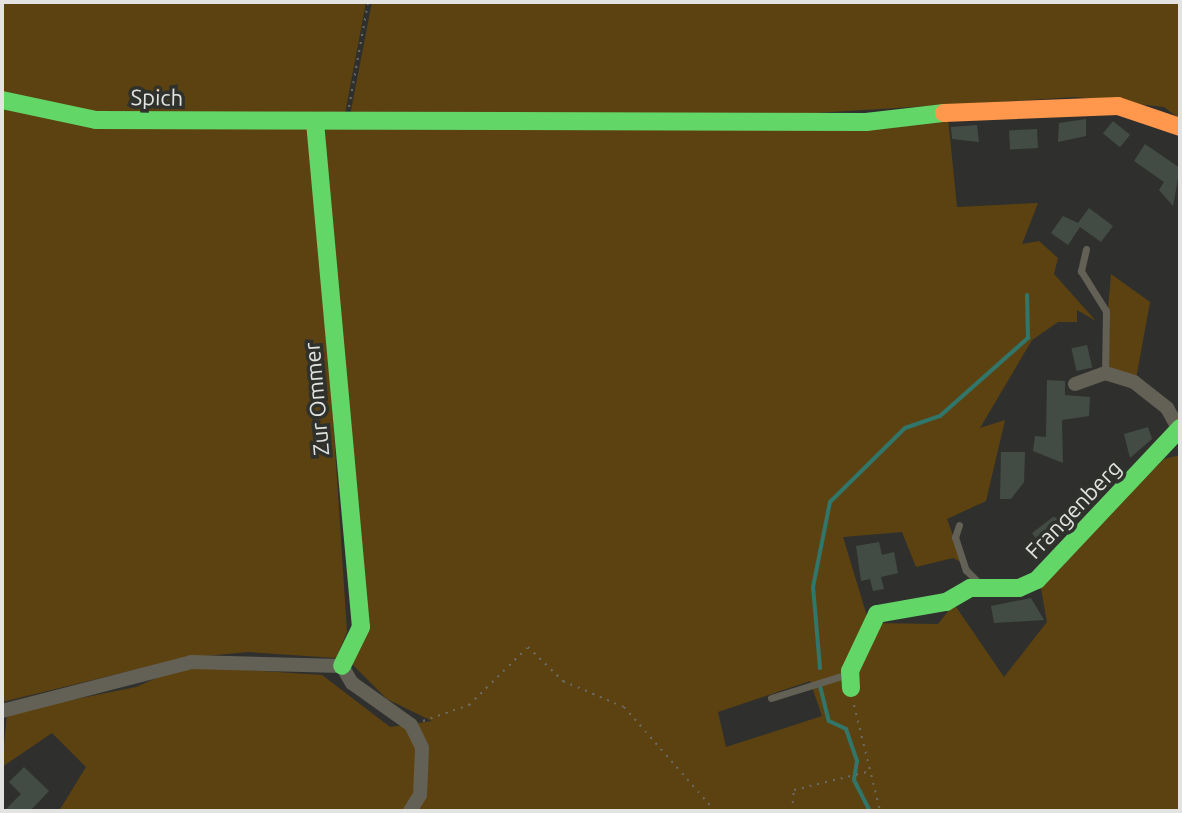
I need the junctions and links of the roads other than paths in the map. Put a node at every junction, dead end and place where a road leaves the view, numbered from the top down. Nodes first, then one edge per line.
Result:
1 (2, 100) edge
2 (315, 122) junction
3 (1180, 127) edge
4 (1086, 249) dead end
5 (1105, 373) junction
6 (1075, 384) dead end
7 (1180, 430) edge
8 (959, 525) dead end
9 (984, 588) junction
10 (342, 666) junction
11 (851, 681) joint
12 (771, 698) dead end
13 (2, 711) edge
14 (410, 811) edge

1 - 2 street, Spich
2 - 3 street, Spich
2 - 10 street, Zur Ommer
4 - 5 lane
5 - 6 street
5 - 7 street, Frangenberg
7 - 9 street, Frangenberg
8 - 9 lane
9 - 11 street, Frangenberg
10 - 13 street
10 - 14 street
11 - 12 lane

